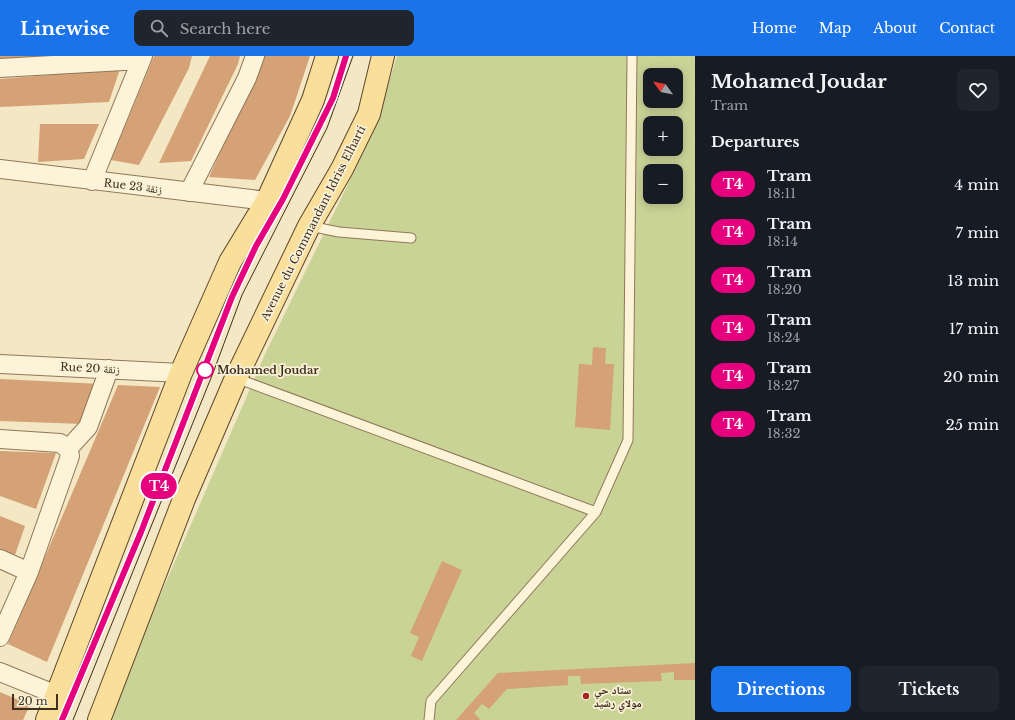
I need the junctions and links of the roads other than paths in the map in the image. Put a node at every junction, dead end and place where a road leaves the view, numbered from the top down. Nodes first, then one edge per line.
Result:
1 (255, 56) edge
2 (327, 56) edge
3 (383, 56) edge
4 (632, 56) edge
5 (142, 58) edge
6 (0, 68) edge
7 (0, 169) edge
8 (92, 181) junction
9 (188, 192) junction
10 (267, 201) junction
11 (309, 226) junction
12 (410, 238) dead end
13 (0, 364) edge
14 (109, 369) junction
15 (181, 373) junction
16 (236, 378) junction
17 (0, 439) edge
18 (68, 449) junction
19 (596, 512) junction
20 (0, 559) edge
21 (29, 572) junction
22 (1, 633) edge
23 (0, 672) edge
24 (57, 695) junction
25 (48, 720) edge
26 (99, 720) edge
27 (429, 720) edge

1 - 9 street
2 - 10 main road
3 - 11 main road, Avenue du Commandant Idriss Elharti
4 - 19 lane
5 - 6 street
5 - 8 street
7 - 8 street, Rue 23 زنقة
8 - 9 street, Rue 23 زنقة
9 - 10 street, Rue 23 زنقة
10 - 15 main road
11 - 12 lane
11 - 16 main road, Avenue du Commandant Idriss Elharti
13 - 14 street, Rue 20 زنقة
14 - 15 street, Rue 20 زنقة
14 - 18 street
15 - 24 main road
16 - 19 lane
16 - 26 main road, Avenue du Commandant Idriss Elharti
17 - 18 street
18 - 21 street
19 - 27 lane
20 - 21 street
21 - 22 street
23 - 24 street
24 - 25 main road

